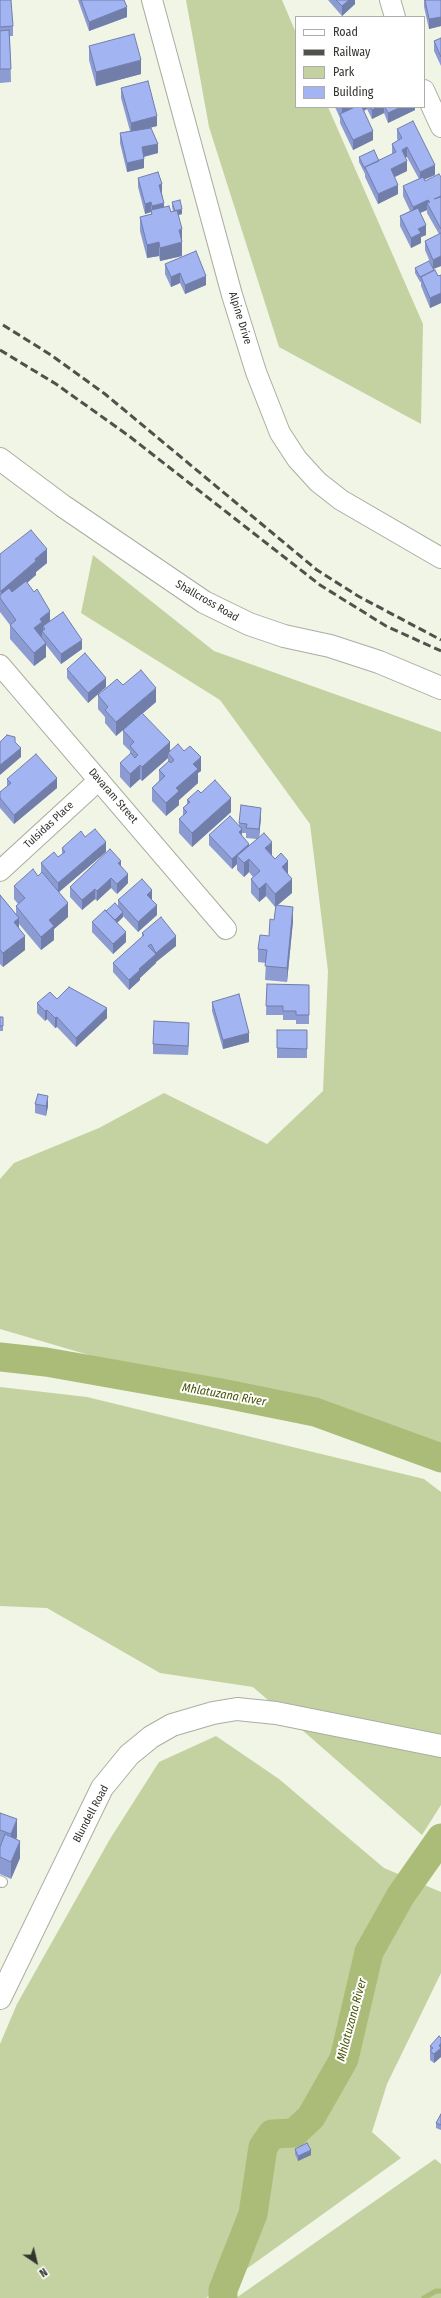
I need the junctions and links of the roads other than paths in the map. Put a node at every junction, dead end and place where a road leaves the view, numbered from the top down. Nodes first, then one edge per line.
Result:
1 (152, 0) edge
2 (390, 0) edge
3 (395, 16) edge
4 (425, 92) edge
5 (441, 127) edge
6 (0, 459) edge
7 (441, 558) edge
8 (0, 665) edge
9 (441, 688) edge
10 (99, 780) junction
11 (0, 871) edge
12 (226, 929) dead end
13 (441, 1746) edge
14 (0, 1998) edge

1 - 7 street, Alpine Drive
2 - 3 street
4 - 5 street
6 - 9 street, Shallcross Road
8 - 10 street, Davaram Street
10 - 11 street, Tulsidas Place
10 - 12 street, Davaram Street
13 - 14 street, Blundell Road

